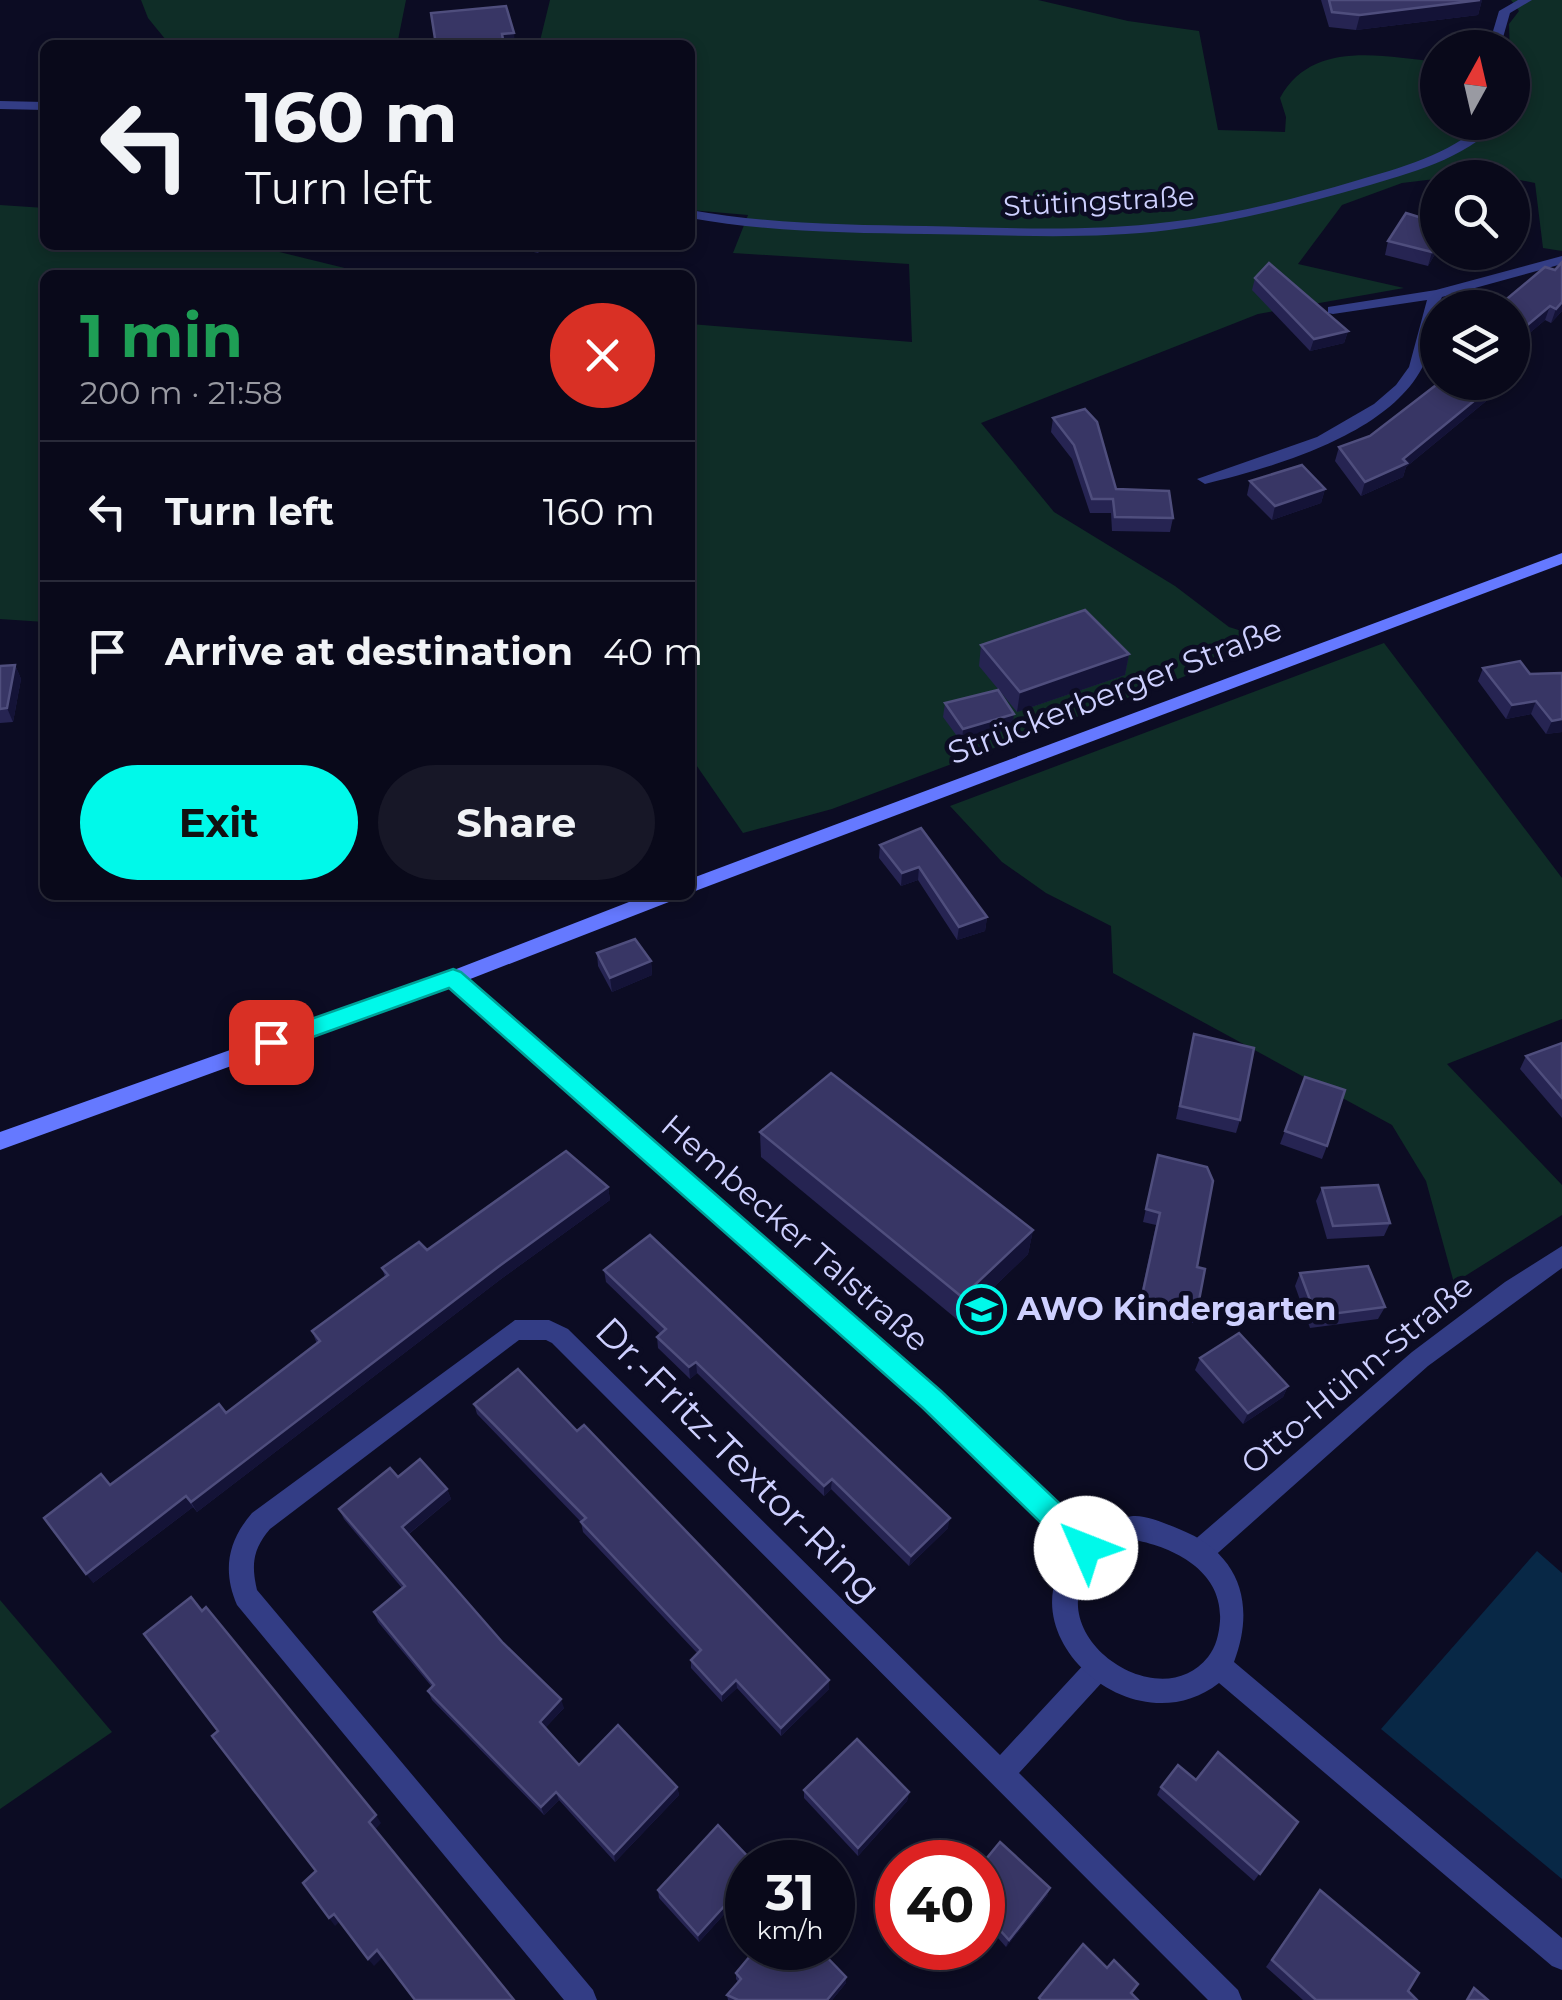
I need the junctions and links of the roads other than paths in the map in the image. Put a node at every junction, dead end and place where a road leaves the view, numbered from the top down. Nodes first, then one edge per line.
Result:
1 (1526, 0) edge
2 (1499, 30) edge
3 (0, 105) edge
4 (40, 106) edge
5 (1470, 140) edge
6 (695, 215) edge
7 (1562, 260) edge
8 (1451, 290) edge
9 (1420, 296) edge
10 (1333, 310) dead end
11 (1420, 353) edge
12 (1205, 479) dead end
13 (1562, 558) edge
14 (695, 884) edge
15 (654, 900) edge
16 (453, 978) junction
17 (0, 1141) edge
18 (1562, 1256) edge
19 (1086, 1548) junction
20 (1200, 1551) junction
21 (1218, 1666) junction
22 (1097, 1668) junction
23 (1000, 1774) junction
24 (1562, 1956) edge
25 (584, 2000) edge
26 (1228, 2000) edge

1 - 2 street
3 - 4 street
5 - 6 street, Stütingstraße
7 - 8 street
9 - 10 street
11 - 12 street
13 - 14 main road, Strückerberger Straße
15 - 16 main road
16 - 17 main road
16 - 19 street, Hembecker Talstraße
18 - 20 street, Otto-Hühn-Straße
19 - 20 street
19 - 22 street
20 - 21 street
21 - 22 street
21 - 24 street
22 - 23 street
23 - 25 street, Dr.-Fritz-Textor-Ring
23 - 26 street, Dr.-Fritz-Textor-Ring

